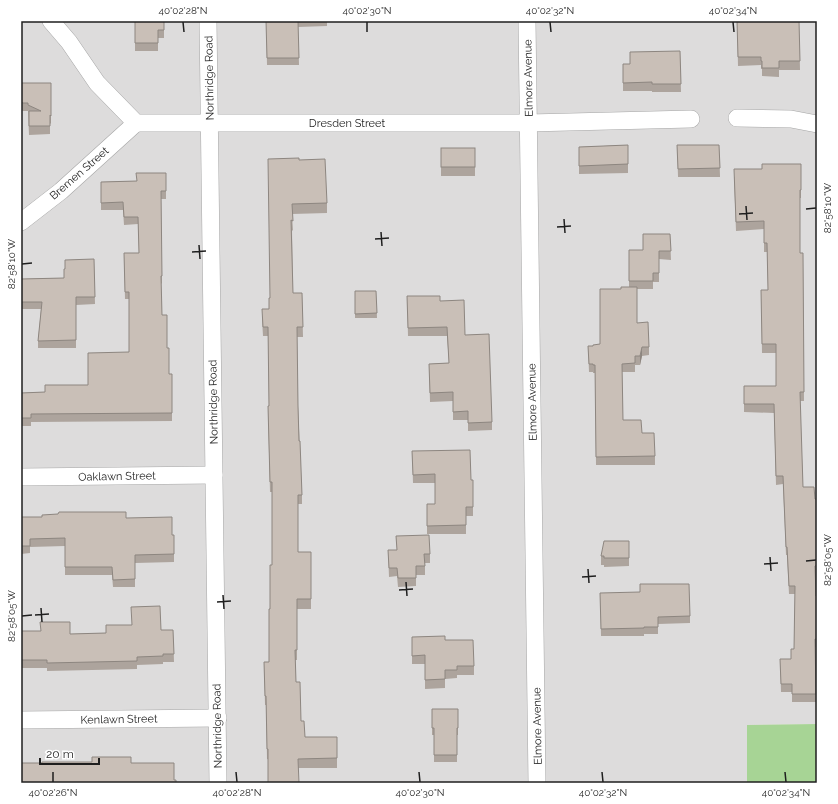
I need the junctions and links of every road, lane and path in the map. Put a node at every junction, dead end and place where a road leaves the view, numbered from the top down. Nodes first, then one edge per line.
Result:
1 (51, 21) edge
2 (208, 21) edge
3 (527, 21) edge
4 (737, 118) dead end
5 (691, 119) dead end
6 (136, 122) junction
7 (210, 123) junction
8 (529, 123) junction
9 (817, 124) edge
10 (21, 222) edge
11 (214, 475) junction
12 (21, 477) edge
13 (218, 718) junction
14 (21, 720) edge
15 (218, 783) edge
16 (537, 783) edge

1 - 6 street
2 - 7 street, Northridge Road
3 - 8 street, Elmore Avenue
4 - 9 street
5 - 8 street, Dresden Street
6 - 7 street, Dresden Street
6 - 10 street, Bremen Street
7 - 8 street, Dresden Street
7 - 11 street, Northridge Road
8 - 16 street, Elmore Avenue
11 - 12 street, Oaklawn Street
11 - 13 street, Northridge Road
13 - 14 street, Kenlawn Street
13 - 15 street, Northridge Road

